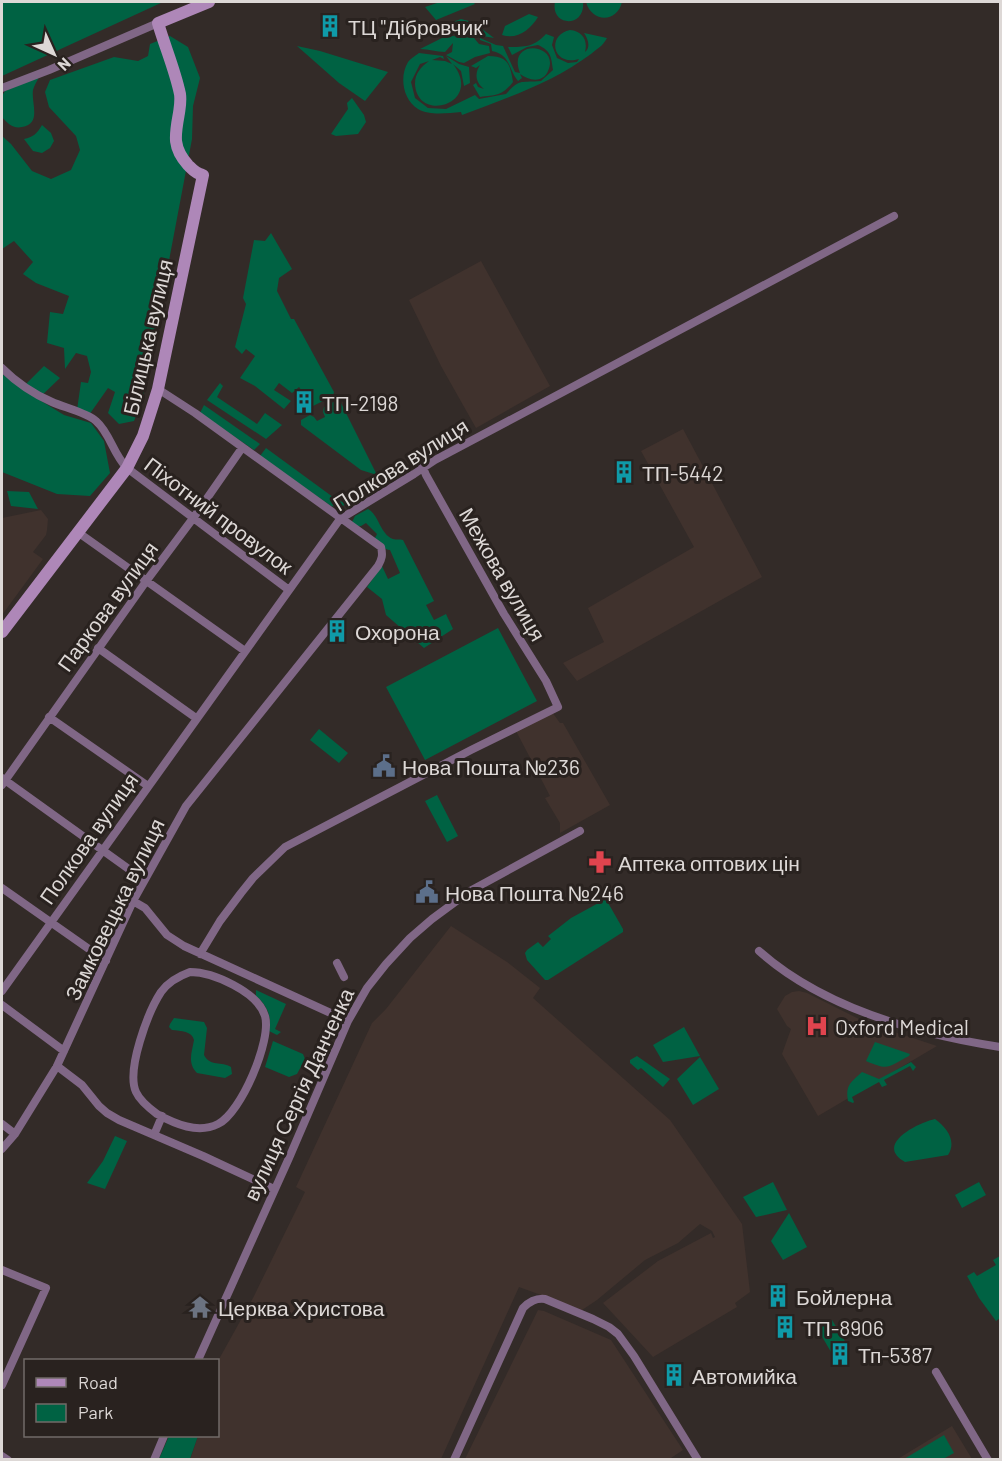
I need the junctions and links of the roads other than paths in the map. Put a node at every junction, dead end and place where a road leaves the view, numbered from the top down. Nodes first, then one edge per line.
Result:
1 (209, 2) edge
2 (158, 23) junction
3 (2, 88) edge
4 (894, 216) dead end
5 (2, 369) edge
6 (158, 389) junction
7 (242, 448) junction
8 (419, 458) dead end
9 (127, 468) junction
10 (423, 468) junction
11 (194, 517) junction
12 (340, 519) junction
13 (79, 533) junction
14 (147, 580) junction
15 (289, 590) junction
16 (2, 632) edge
17 (98, 648) junction
18 (245, 651) junction
19 (49, 717) junction
20 (196, 718) junction
21 (2, 781) edge
22 (148, 786) junction
23 (580, 831) dead end
24 (103, 851) junction
25 (144, 880) junction
26 (2, 888) edge
27 (133, 901) junction
28 (50, 923) junction
29 (759, 951) dead end
30 (200, 954) junction
31 (106, 961) junction
32 (337, 963) dead end
33 (344, 977) dead end
34 (254, 979) junction
35 (2, 991) edge
36 (247, 992) junction
37 (2, 1005) edge
38 (348, 1022) junction
39 (1000, 1047) edge
40 (64, 1051) junction
41 (57, 1066) junction
42 (162, 1116) junction
43 (2, 1124) edge
44 (15, 1134) junction
45 (154, 1135) junction
46 (2, 1149) edge
47 (274, 1189) junction
48 (2, 1270) edge
49 (198, 1359) edge
50 (936, 1372) dead end
51 (2, 1385) edge
52 (164, 1437) edge
53 (2, 1456) edge
54 (8, 1460) edge
55 (153, 1460) edge
56 (454, 1460) edge
57 (698, 1460) edge
58 (988, 1460) edge

1 - 2 main road
2 - 3 street
2 - 6 main road, Білицька вулиця
4 - 10 street, Полкова вулиця
5 - 9 street
6 - 7 street
6 - 9 main road, Білицька вулиця
7 - 11 street, Паркова вулиця
7 - 12 street
8 - 10 street, Межова вулиця
9 - 11 street, Піхотний провулок
9 - 13 main road, Білицька вулиця
10 - 12 street, Полкова вулиця
10 - 30 street, Межова вулиця
11 - 14 street, Паркова вулиця
11 - 15 street, Піхотний провулок
12 - 15 street, Полкова вулиця
12 - 25 street, Замковецька вулиця
13 - 14 street
13 - 16 main road, Білицька вулиця
14 - 17 street, Паркова вулиця
14 - 18 street
15 - 18 street, Полкова вулиця
17 - 19 street, Паркова вулиця
17 - 20 street
18 - 20 street, Полкова вулиця
19 - 21 street, Паркова вулиця
19 - 22 street
20 - 22 street, Полкова вулиця
21 - 24 street
22 - 24 street, Полкова вулиця
23 - 38 street, вулиця Сергія Данченка
24 - 25 street
24 - 28 street, Полкова вулиця
25 - 27 street, Замковецька вулиця
26 - 28 street
27 - 30 street
27 - 31 street, Замковецька вулиця
28 - 31 street
28 - 35 street, Полкова вулиця
29 - 39 street
30 - 34 street
31 - 40 street, Замковецька вулиця
32 - 33 street
34 - 36 street
34 - 38 street
36 - 42 street
36 - 42 street
37 - 40 street
38 - 47 street, вулиця Сергія Данченка
40 - 41 street, Замковецька вулиця
41 - 44 street, Замковецька вулиця
41 - 45 street
42 - 45 street
43 - 44 street
44 - 46 street, Замковецька вулиця
45 - 47 street
47 - 49 street, вулиця Сергія Данченка
48 - 51 street
50 - 58 street
52 - 55 street
53 - 54 street
56 - 57 street

